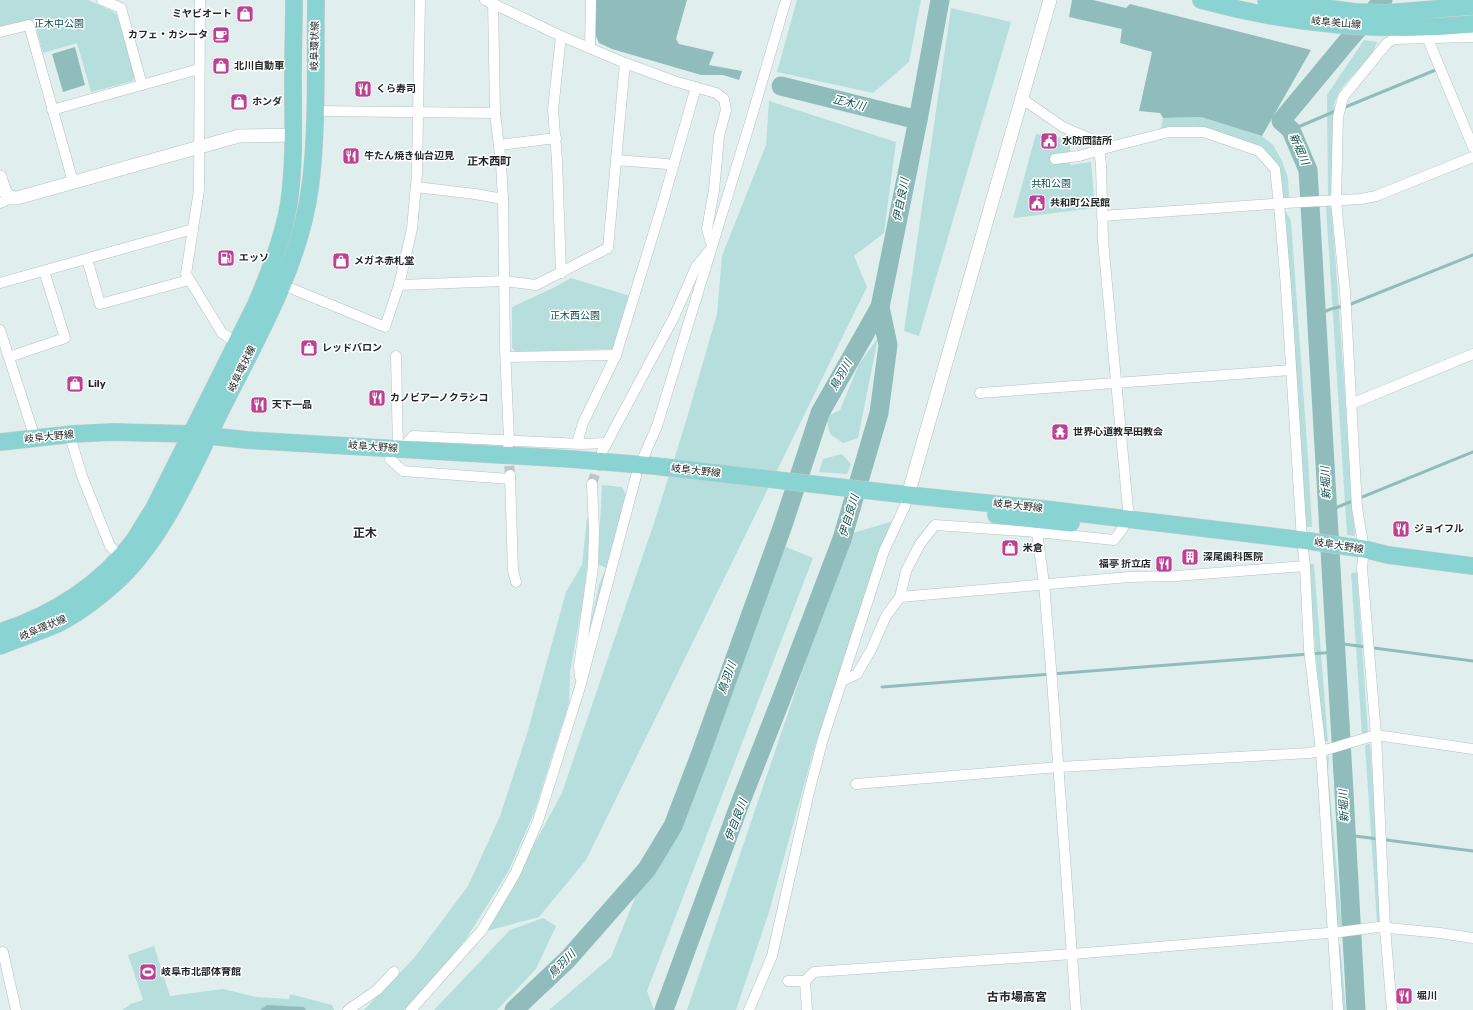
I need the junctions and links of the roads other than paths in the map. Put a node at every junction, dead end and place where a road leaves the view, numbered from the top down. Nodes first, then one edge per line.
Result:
1 (102, 0) edge
2 (200, 0) edge
3 (294, 0) edge
4 (316, 0) edge
5 (420, 0) edge
6 (591, 0) edge
7 (786, 0) edge
8 (1050, 0) edge
9 (1201, 0) edge
10 (1266, 0) edge
11 (490, 1) edge
12 (1473, 6) edge
13 (1473, 24) edge
14 (0, 32) edge
15 (1424, 34) junction
16 (561, 36) junction
17 (1473, 36) edge
18 (590, 48) junction
19 (624, 62) junction
20 (199, 69) junction
21 (142, 84) junction
22 (696, 87) junction
23 (1021, 98) junction
24 (52, 110) junction
25 (315, 111) junction
26 (418, 112) junction
27 (495, 114) junction
28 (294, 135) junction
29 (556, 138) junction
30 (499, 145) junction
31 (1110, 146) junction
32 (198, 147) junction
33 (1473, 147) edge
34 (1099, 150) junction
35 (1473, 156) edge
36 (1055, 159) dead end
37 (616, 160) junction
38 (666, 164) dead end
39 (0, 178) edge
40 (73, 182) junction
41 (416, 187) junction
42 (502, 199) junction
43 (5, 200) edge
44 (1334, 201) junction
45 (1282, 203) junction
46 (1102, 216) junction
47 (193, 229) junction
48 (712, 246) junction
49 (87, 259) junction
50 (44, 271) junction
51 (562, 273) junction
52 (189, 280) junction
53 (504, 281) junction
54 (0, 283) edge
55 (282, 285) junction
56 (399, 285) junction
57 (0, 330) edge
58 (237, 343) junction
59 (616, 354) junction
60 (1473, 354) edge
61 (396, 356) dead end
62 (9, 357) junction
63 (506, 357) junction
64 (1291, 370) junction
65 (1117, 382) junction
66 (980, 392) dead end
67 (1351, 404) junction
68 (35, 438) junction
69 (198, 439) junction
70 (0, 442) edge
71 (509, 442) junction
72 (72, 443) junction
73 (579, 444) junction
74 (0, 452) edge
75 (396, 452) junction
76 (646, 471) junction
77 (592, 484) tunnel mouth
78 (899, 499) junction
79 (1039, 520) junction
80 (1126, 524) junction
81 (1302, 544) junction
82 (1361, 552) junction
83 (120, 556) junction
84 (1305, 566) junction
85 (1473, 566) edge
86 (516, 582) dead end
87 (1044, 584) junction
88 (900, 597) junction
89 (0, 632) edge
90 (0, 646) edge
91 (842, 681) junction
92 (580, 687) junction
93 (1376, 735) junction
94 (1473, 748) edge
95 (1325, 750) junction
96 (1059, 767) junction
97 (856, 784) dead end
98 (1382, 927) junction
99 (1336, 933) junction
100 (1473, 938) edge
101 (0, 953) edge
102 (1073, 954) junction
103 (394, 972) dead end
104 (805, 980) junction
105 (788, 981) dead end
106 (16, 1010) edge
107 (348, 1010) edge
108 (411, 1010) edge
109 (749, 1010) edge
110 (807, 1010) edge
111 (1076, 1010) edge
112 (1338, 1010) edge
113 (1392, 1010) edge

1 - 21 street
2 - 20 street
3 - 28 main road, 岐阜環状線
4 - 25 main road, 岐阜環状線
5 - 26 street
6 - 18 street
7 - 48 street
8 - 23 street
9 - 15 main road, 岐阜美山線
10 - 12 main road, 岐阜美山線
11 - 16 street
11 - 27 street
13 - 15 main road, 岐阜美山線
14 - 24 street
15 - 17 street
15 - 33 street
15 - 44 street
16 - 18 street
16 - 29 street
18 - 19 street
19 - 22 street
19 - 37 street
20 - 21 street
20 - 32 street
21 - 24 street
22 - 48 street
22 - 59 street
23 - 31 street
23 - 78 street
24 - 40 street
25 - 26 street
25 - 55 main road, 岐阜環状線
26 - 27 street
26 - 41 street
27 - 30 street
28 - 32 street
28 - 58 main road, 岐阜環状線
29 - 30 street
29 - 51 street
30 - 42 street
31 - 34 street
31 - 45 street
32 - 40 street
32 - 47 street
34 - 36 street
34 - 46 street
35 - 44 street
37 - 38 street
37 - 51 street
39 - 43 street
40 - 43 street
41 - 42 street
41 - 56 street
42 - 53 street
44 - 45 street
44 - 67 street
45 - 46 street
45 - 64 street
46 - 65 street
47 - 49 street
47 - 52 street
48 - 73 street
48 - 76 street
49 - 50 street
49 - 52 street
50 - 54 street
50 - 62 street
51 - 53 street
52 - 58 street
53 - 56 street
53 - 63 street
55 - 56 street
55 - 69 main road, 岐阜環状線
57 - 62 street
58 - 69 main road, 岐阜環状線
59 - 63 street
59 - 73 street
60 - 67 street
61 - 75 street
62 - 68 street
63 - 71 street
64 - 65 street
64 - 81 street
65 - 66 street
65 - 80 street
67 - 82 street
68 - 69 main road, 岐阜大野線
68 - 70 main road, 岐阜大野線
69 - 72 main road, 岐阜大野線
69 - 75 main road, 岐阜大野線
69 - 83 main road, 岐阜環状線
69 - 90 main road, 岐阜環状線
71 - 73 street
71 - 75 street
72 - 74 main road, 岐阜大野線
72 - 83 street
75 - 76 main road, 岐阜大野線
75 - 86 street
76 - 78 main road, 岐阜大野線
76 - 92 street
77 - 92 street
78 - 79 main road, 岐阜大野線
78 - 91 street
79 - 80 main road, 岐阜大野線
79 - 80 street
79 - 87 street
79 - 88 street
80 - 81 main road, 岐阜大野線
81 - 82 main road, 岐阜大野線
81 - 84 street
82 - 85 main road, 岐阜大野線
82 - 93 street
83 - 89 main road, 岐阜環状線
84 - 87 street
84 - 95 street
87 - 88 street
87 - 96 street
88 - 91 street
91 - 109 street
92 - 108 street
93 - 94 street
93 - 95 street
93 - 98 street
95 - 96 street
95 - 99 street
96 - 97 street
96 - 102 street
98 - 99 street
98 - 100 street
98 - 113 street
99 - 102 street
99 - 112 street
101 - 106 street
102 - 104 street
102 - 111 street
103 - 107 street
104 - 105 street
104 - 110 street

